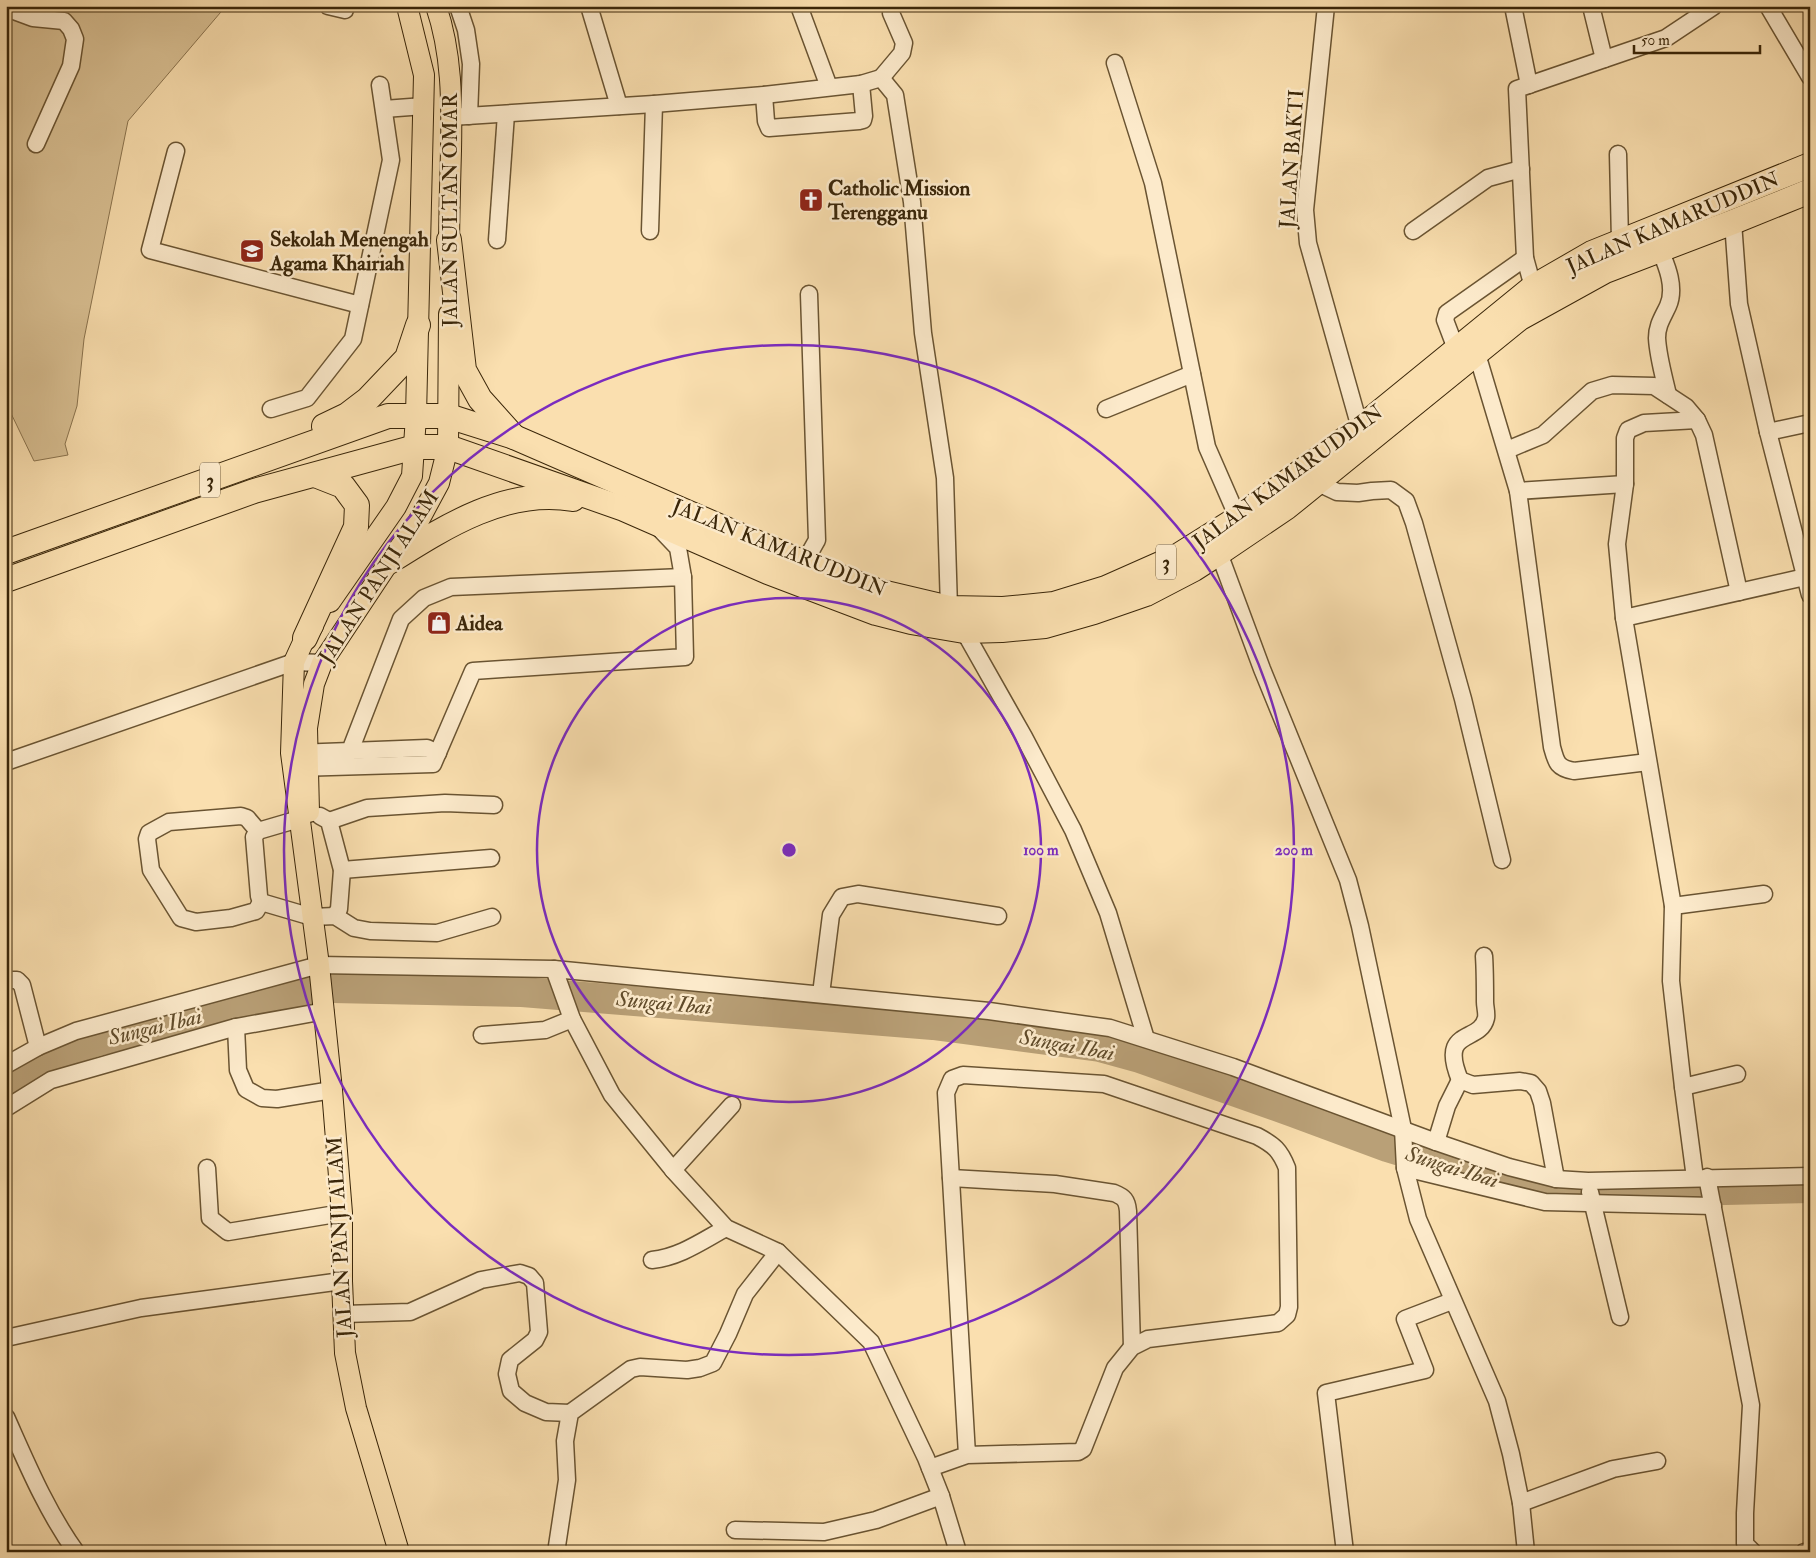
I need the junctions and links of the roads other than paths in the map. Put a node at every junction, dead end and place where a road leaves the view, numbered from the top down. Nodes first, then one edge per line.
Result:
1 (328, 6) edge
2 (344, 6) edge
3 (407, 6) edge
4 (436, 6) edge
5 (458, 6) edge
6 (589, 6) edge
7 (799, 6) edge
8 (891, 6) edge
9 (1326, 6) edge
10 (1513, 6) edge
11 (1591, 6) edge
12 (1714, 6) edge
13 (1768, 6) edge
14 (6, 8) edge
15 (32, 12) edge
16 (1604, 60) junction
17 (1115, 63) dead end
18 (1808, 75) edge
19 (881, 78) junction
20 (861, 84) junction
21 (380, 85) dead end
22 (1529, 85) junction
23 (829, 87) junction
24 (1810, 90) edge
25 (764, 95) junction
26 (654, 104) junction
27 (424, 106) junction
28 (619, 106) junction
29 (384, 109) junction
30 (506, 114) junction
31 (460, 116) junction
32 (36, 144) dead end
33 (176, 151) dead end
34 (1618, 154) dead end
35 (1810, 165) edge
36 (1521, 169) junction
37 (1810, 191) edge
38 (1733, 222) junction
39 (650, 231) dead end
40 (1413, 231) dead end
41 (449, 240) junction
42 (497, 240) dead end
43 (1620, 241) junction
44 (1660, 250) junction
45 (1525, 258) junction
46 (1533, 287) junction
47 (809, 294) dead end
48 (360, 305) junction
49 (418, 325) junction
50 (1467, 351) junction
51 (1192, 374) junction
52 (1668, 395) junction
53 (271, 409) dead end
54 (1106, 409) dead end
55 (416, 416) junction
56 (448, 416) junction
57 (1697, 420) junction
58 (1810, 423) edge
59 (1360, 428) junction
60 (1768, 432) junction
61 (514, 437) junction
62 (415, 446) junction
63 (448, 447) junction
64 (1507, 450) junction
65 (223, 475) junction
66 (315, 475) junction
67 (1318, 483) junction
68 (1625, 484) junction
69 (1518, 491) junction
70 (624, 509) junction
71 (1238, 518) junction
72 (652, 521) junction
73 (6, 552) edge
74 (1219, 553) junction
75 (389, 562) junction
76 (804, 563) junction
77 (683, 577) junction
78 (1805, 577) junction
79 (6, 580) edge
80 (1738, 592) junction
81 (1810, 595) edge
82 (949, 608) junction
83 (1624, 618) junction
84 (964, 631) junction
85 (305, 638) junction
86 (294, 662) junction
87 (322, 662) junction
88 (350, 751) junction
89 (438, 753) junction
90 (300, 761) junction
91 (6, 762) edge
92 (1648, 762) junction
93 (494, 805) dead end
94 (304, 816) junction
95 (329, 821) junction
96 (258, 831) junction
97 (491, 858) dead end
98 (1502, 860) dead end
99 (342, 870) junction
100 (1764, 894) dead end
101 (261, 902) junction
102 (1673, 906) junction
103 (335, 916) junction
104 (998, 916) dead end
105 (312, 917) junction
106 (492, 917) dead end
107 (1484, 956) dead end
108 (319, 965) junction
109 (554, 970) junction
110 (6, 980) edge
111 (821, 994) junction
112 (325, 1010) junction
113 (572, 1018) junction
114 (236, 1027) junction
115 (482, 1034) dead end
116 (1146, 1039) junction
117 (38, 1046) junction
118 (6, 1065) edge
119 (1737, 1074) dead end
120 (1460, 1080) junction
121 (1683, 1087) junction
122 (332, 1090) junction
123 (732, 1104) dead end
124 (6, 1108) edge
125 (1404, 1130) junction
126 (1436, 1142) junction
127 (206, 1168) dead end
128 (1405, 1168) junction
129 (673, 1170) junction
130 (1810, 1176) edge
131 (951, 1178) junction
132 (1703, 1178) junction
133 (1556, 1179) junction
134 (1588, 1181) junction
135 (1593, 1202) junction
136 (1713, 1205) junction
137 (342, 1212) junction
138 (726, 1228) junction
139 (778, 1252) junction
140 (652, 1260) dead end
141 (342, 1281) junction
142 (1446, 1303) junction
143 (344, 1314) junction
144 (1620, 1317) dead end
145 (6, 1338) edge
146 (1132, 1347) junction
147 (570, 1413) junction
148 (6, 1417) edge
149 (967, 1455) junction
150 (1657, 1461) dead end
151 (930, 1468) junction
152 (941, 1496) junction
153 (1521, 1503) junction
154 (736, 1530) dead end
155 (1810, 1551) edge
156 (76, 1552) edge
157 (399, 1552) edge
158 (559, 1552) edge
159 (958, 1552) edge
160 (1345, 1552) edge
161 (1526, 1552) edge
162 (1753, 1552) edge
163 (1804, 1552) edge

1 - 2 street
3 - 27 main road, JALAN SULTAN OMAR
4 - 31 main road, JALAN SULTAN OMAR
5 - 31 street
6 - 28 street
7 - 23 street
8 - 19 street
9 - 59 street, JALAN BAKTI
10 - 22 street
11 - 16 street
12 - 16 street
13 - 18 street
14 - 15 street
15 - 32 street
16 - 22 street
17 - 51 street
18 - 24 street
19 - 20 street
19 - 82 street
20 - 23 street
20 - 25 street
21 - 29 street
22 - 36 street
23 - 25 street
25 - 26 street
26 - 28 street
26 - 39 street
27 - 29 street
27 - 49 main road, JALAN SULTAN OMAR
28 - 30 street
29 - 48 street
30 - 31 street
30 - 42 street
31 - 41 main road, JALAN SULTAN OMAR
33 - 48 street
34 - 43 street
35 - 43 highway, JALAN KAMARUDDIN / 3
36 - 40 street
36 - 45 street
37 - 38 highway, JALAN KAMARUDDIN / 3
38 - 44 highway, JALAN KAMARUDDIN / 3
38 - 60 street
41 - 56 main road, JALAN SULTAN OMAR
41 - 61 highway
43 - 46 highway, JALAN KAMARUDDIN / 3
44 - 50 highway, JALAN KAMARUDDIN / 3
44 - 52 street
45 - 46 street
45 - 50 street
46 - 50 highway, JALAN KAMARUDDIN / 3
47 - 76 street
48 - 53 street
49 - 55 main road, JALAN SULTAN OMAR
49 - 65 highway
50 - 59 highway, JALAN KAMARUDDIN / 3
50 - 64 street
50 - 67 highway, JALAN KAMARUDDIN / 3
51 - 54 street
51 - 71 street
52 - 57 street
52 - 64 street
55 - 56 highway, JALAN KAMARUDDIN / 3
55 - 62 main road, JALAN PANJI ALAM
55 - 65 highway, 3
56 - 61 highway, JALAN KAMARUDDIN / 3
56 - 63 main road, JALAN PANJI ALAM
57 - 68 street
57 - 80 street
58 - 60 street
59 - 71 highway, JALAN KAMARUDDIN / 3
60 - 78 street
61 - 76 highway, JALAN KAMARUDDIN / 3
62 - 63 highway, 3
62 - 66 highway, 3
62 - 85 main road, JALAN PANJI ALAM
63 - 70 highway, JALAN KAMARUDDIN / 3
63 - 75 main road, JALAN PANJI ALAM
64 - 69 street
65 - 73 highway, 3
66 - 79 highway, 3
66 - 85 highway
67 - 74 highway, JALAN KAMARUDDIN / 3
67 - 98 street
68 - 69 street
68 - 83 street
69 - 92 street
70 - 72 highway, JALAN KAMARUDDIN / 3
70 - 75 highway
71 - 82 highway, JALAN KAMARUDDIN / 3
72 - 77 street
72 - 84 highway, JALAN KAMARUDDIN / 3
74 - 84 highway, JALAN KAMARUDDIN / 3
74 - 125 street
75 - 87 main road, JALAN PANJI ALAM
76 - 82 highway, JALAN KAMARUDDIN / 3
77 - 88 street
77 - 89 street
78 - 80 street
78 - 81 street
80 - 83 street
83 - 92 street
84 - 116 street
85 - 86 main road, JALAN PANJI ALAM
86 - 87 street
86 - 90 main road, JALAN PANJI ALAM
86 - 91 street
87 - 90 main road, JALAN PANJI ALAM
88 - 89 street
88 - 90 street
89 - 90 street
90 - 94 main road, JALAN PANJI ALAM
92 - 102 street
93 - 95 street
94 - 95 street
94 - 96 street
94 - 105 main road, JALAN PANJI ALAM
95 - 99 street
96 - 101 street
96 - 101 street
97 - 99 street
99 - 103 street
100 - 102 street
101 - 105 street
102 - 121 street
103 - 105 street
103 - 106 street
104 - 111 street
105 - 108 main road, JALAN PANJI ALAM
107 - 120 street
108 - 109 street
108 - 112 main road, JALAN PANJI ALAM
108 - 117 street
109 - 111 street
109 - 113 street
110 - 117 street
111 - 116 street
112 - 114 street
112 - 122 main road, JALAN PANJI ALAM
113 - 115 street
113 - 129 street
114 - 122 street
114 - 124 street
116 - 125 street
117 - 118 street
119 - 121 street
120 - 126 street
120 - 133 street
121 - 132 street
122 - 137 main road, JALAN PANJI ALAM
123 - 129 street
125 - 126 street
125 - 128 street
126 - 133 street
127 - 137 street
128 - 135 street
128 - 142 street
129 - 138 street
130 - 132 street
131 - 146 street
131 - 146 street
131 - 149 street
132 - 134 street
132 - 136 street
133 - 134 street
134 - 135 street
135 - 136 street
135 - 144 street
136 - 162 street
137 - 141 main road, JALAN PANJI ALAM
138 - 139 street
138 - 140 street
139 - 147 street
139 - 151 street
141 - 143 main road, JALAN PANJI ALAM
141 - 145 street
142 - 153 street
142 - 160 street
143 - 147 street
143 - 157 main road, JALAN PANJI ALAM
146 - 149 street
147 - 158 street
148 - 156 street
149 - 151 street
150 - 153 street
151 - 152 street
152 - 154 street
152 - 159 street
153 - 161 street
155 - 163 street

